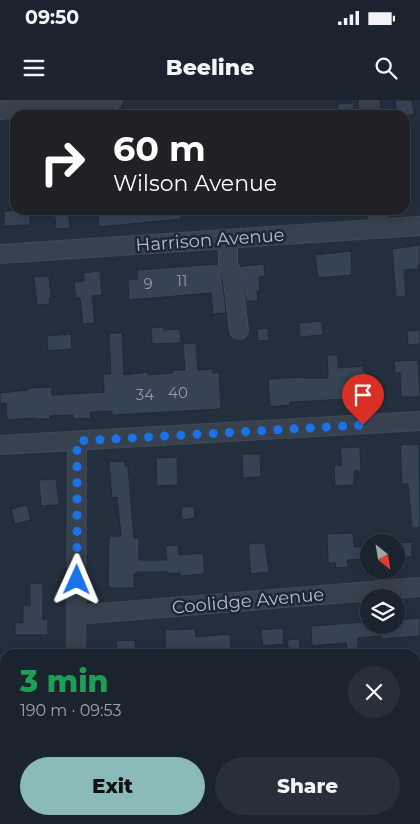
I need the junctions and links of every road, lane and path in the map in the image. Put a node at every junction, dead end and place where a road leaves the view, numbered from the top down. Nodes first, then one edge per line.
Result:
1 (113, 100) edge
2 (0, 110) edge
3 (378, 215) edge
4 (420, 226) edge
5 (379, 228) junction
6 (228, 239) junction
7 (0, 254) edge
8 (239, 330) dead end
9 (420, 421) edge
10 (77, 441) junction
11 (0, 445) edge
12 (420, 587) edge
13 (76, 615) junction
14 (76, 649) edge

1 - 2 street
3 - 5 street
4 - 5 street, Harrison Avenue
5 - 6 street, Harrison Avenue
6 - 7 street, Harrison Avenue
6 - 8 street
9 - 10 street
10 - 11 street
10 - 13 street
12 - 13 street, Coolidge Avenue
13 - 14 street

